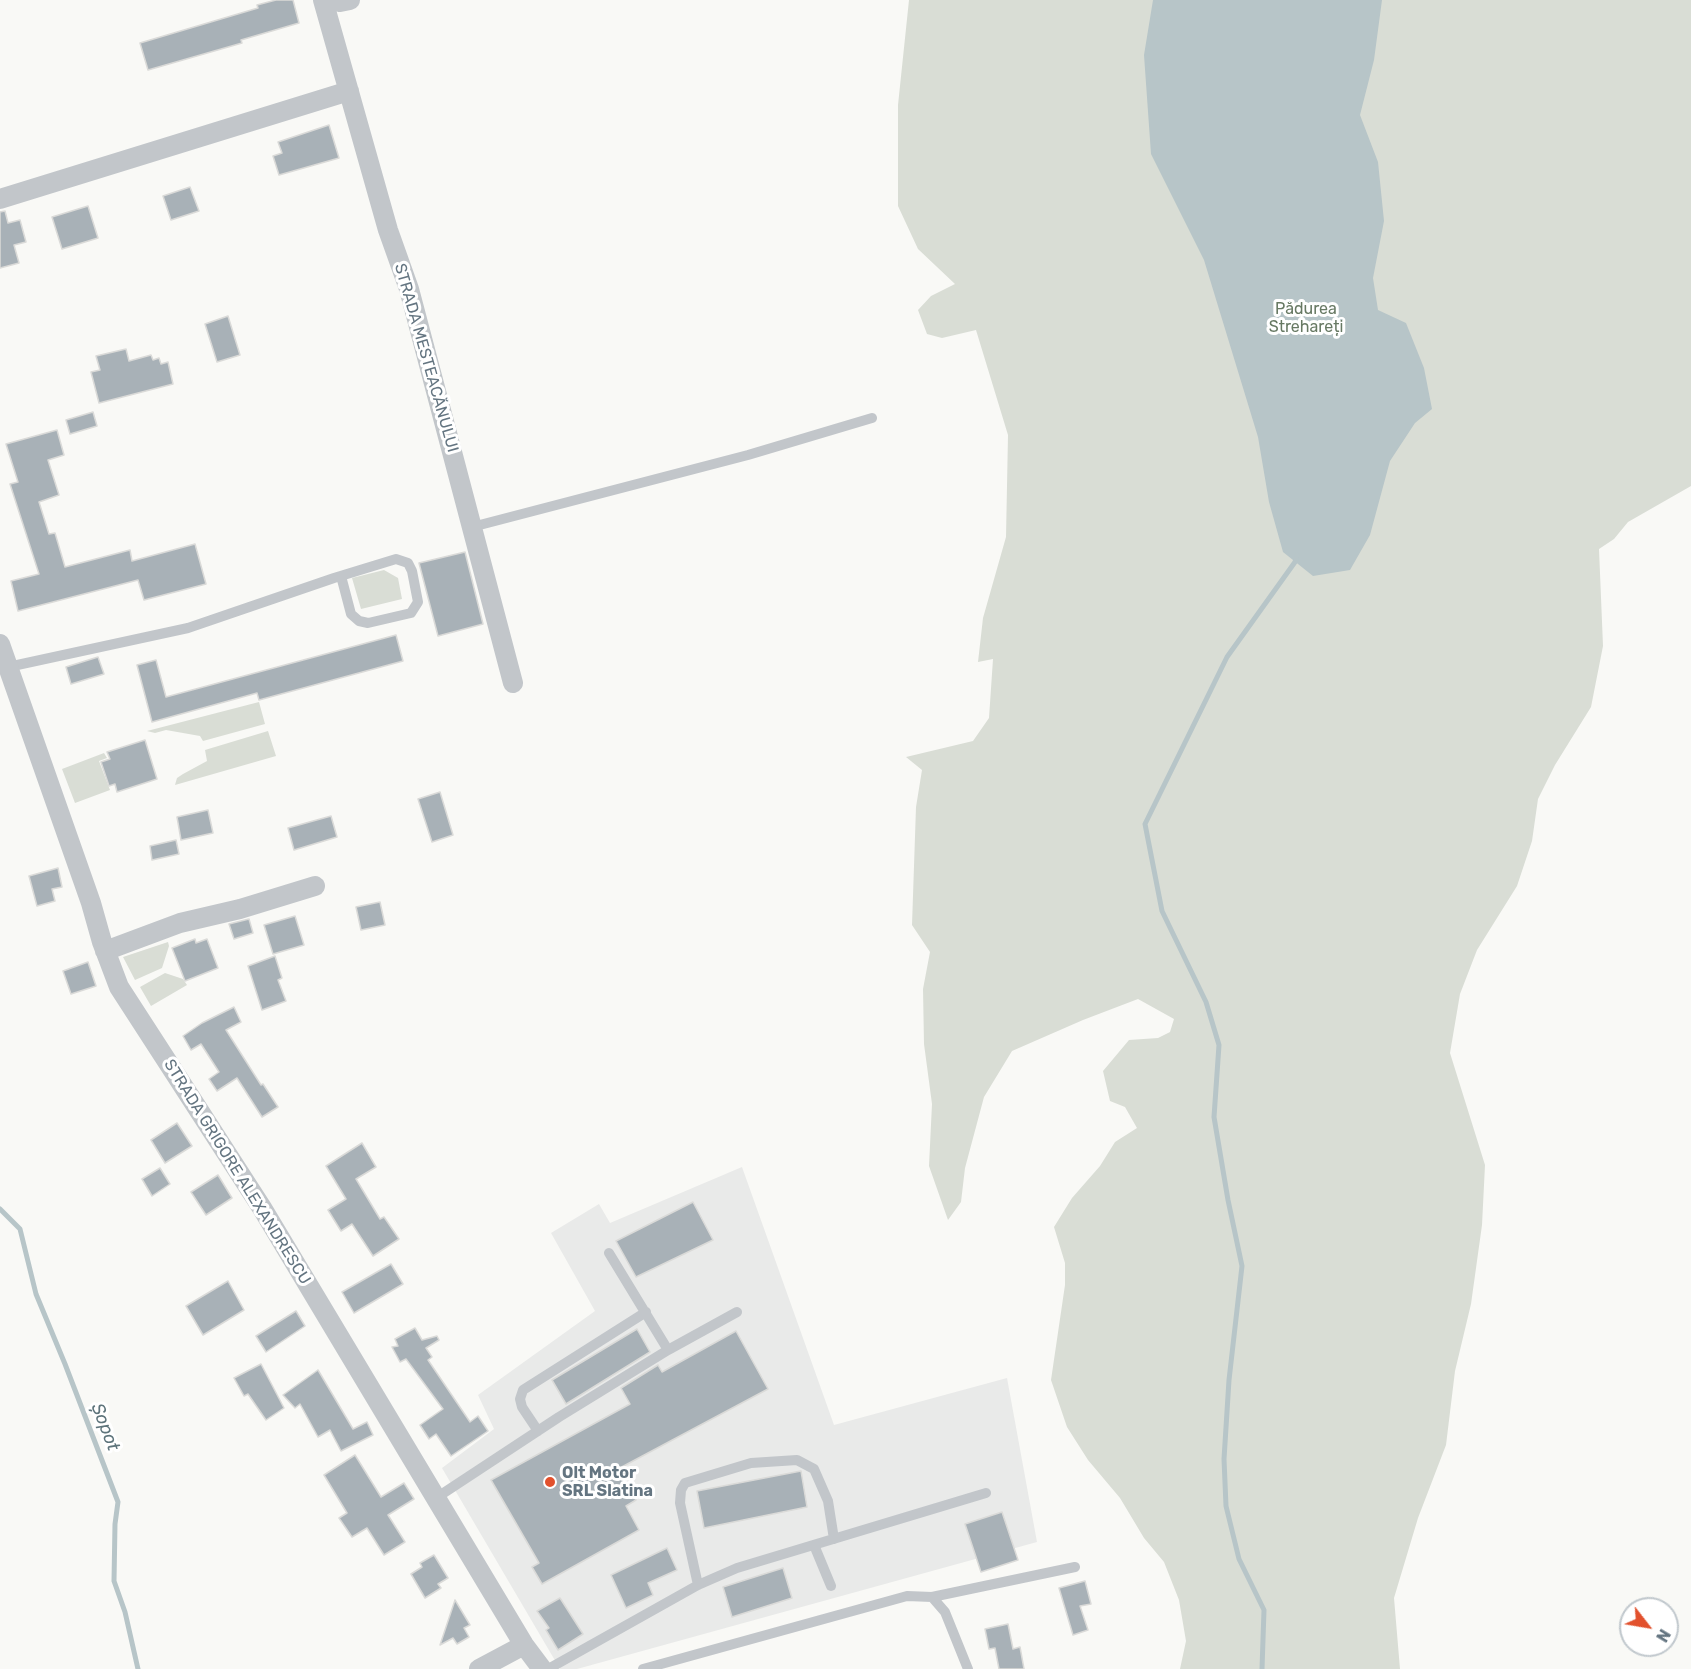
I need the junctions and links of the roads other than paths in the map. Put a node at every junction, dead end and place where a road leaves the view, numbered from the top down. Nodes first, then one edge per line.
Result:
1 (323, 0) edge
2 (334, 0) edge
3 (350, 0) edge
4 (349, 91) junction
5 (0, 199) edge
6 (872, 418) dead end
7 (472, 527) junction
8 (341, 576) junction
9 (0, 644) edge
10 (8, 667) junction
11 (513, 683) dead end
12 (315, 886) dead end
13 (105, 951) junction
14 (609, 1253) dead end
15 (646, 1312) junction
16 (737, 1312) dead end
17 (668, 1350) junction
18 (538, 1431) junction
19 (986, 1493) dead end
20 (436, 1498) junction
21 (834, 1539) junction
22 (814, 1545) junction
23 (1075, 1567) dead end
24 (698, 1585) junction
25 (831, 1586) dead end
26 (932, 1598) junction
27 (524, 1645) junction
28 (479, 1669) edge
29 (542, 1669) edge
30 (548, 1669) edge
31 (643, 1669) edge
32 (968, 1669) edge

1 - 4 street, STRADA MESTEACĂNULUI
2 - 3 street
4 - 5 street
4 - 7 street, STRADA MESTEACĂNULUI
6 - 7 lane
7 - 11 street, STRADA MESTEACĂNULUI
8 - 8 lane
8 - 10 lane
9 - 10 street, STRADA GRIGORE ALEXANDRESCU
10 - 13 street, STRADA GRIGORE ALEXANDRESCU
12 - 13 street
13 - 20 street, STRADA GRIGORE ALEXANDRESCU
14 - 15 lane
15 - 17 lane
15 - 18 lane
16 - 17 lane
17 - 18 lane
18 - 20 lane
19 - 21 lane
20 - 27 street, STRADA GRIGORE ALEXANDRESCU
21 - 22 lane
21 - 24 lane
22 - 24 lane
22 - 25 lane
23 - 26 lane
24 - 30 lane
26 - 31 lane
26 - 32 lane
27 - 28 street
27 - 29 street, STRADA GRIGORE ALEXANDRESCU

